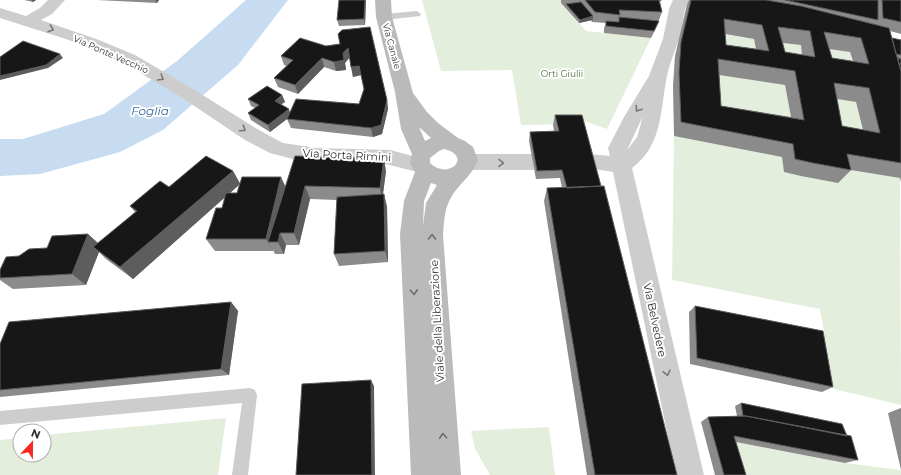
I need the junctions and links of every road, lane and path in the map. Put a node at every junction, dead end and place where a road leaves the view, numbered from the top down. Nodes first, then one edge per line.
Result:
1 (57, 0) edge
2 (383, 0) edge
3 (681, 0) edge
4 (0, 13) edge
5 (417, 14) dead end
6 (384, 17) junction
7 (28, 21) junction
8 (404, 92) junction
9 (211, 108) joint
10 (451, 142) junction
11 (533, 162) edge
12 (590, 162) edge
13 (423, 163) junction
14 (622, 165) junction
15 (464, 168) junction
16 (0, 418) edge
17 (240, 475) edge
18 (425, 475) edge
19 (447, 475) edge
20 (690, 475) edge

1 - 7 street
2 - 6 street, Via Canale
3 - 14 street
4 - 7 street, Via Ponte Vecchio
5 - 6 lane
6 - 8 street, Via Canale
7 -> 9 street, Via Ponte Vecchio
8 - 10 street, Via Canale
8 - 13 street, Via Canale
9 -> 13 street, Via Porta Rimini
10 - 13 street
10 - 15 street
15 -> 11 street, Via Porta Rimini
12 - 14 street
13 - 15 street, Via Porta Rimini
13 -> 18 street, Viale della Liberazione
14 -> 20 street, Via Belvedere
19 -> 15 street, Viale della Liberazione
16 - 17 lane

